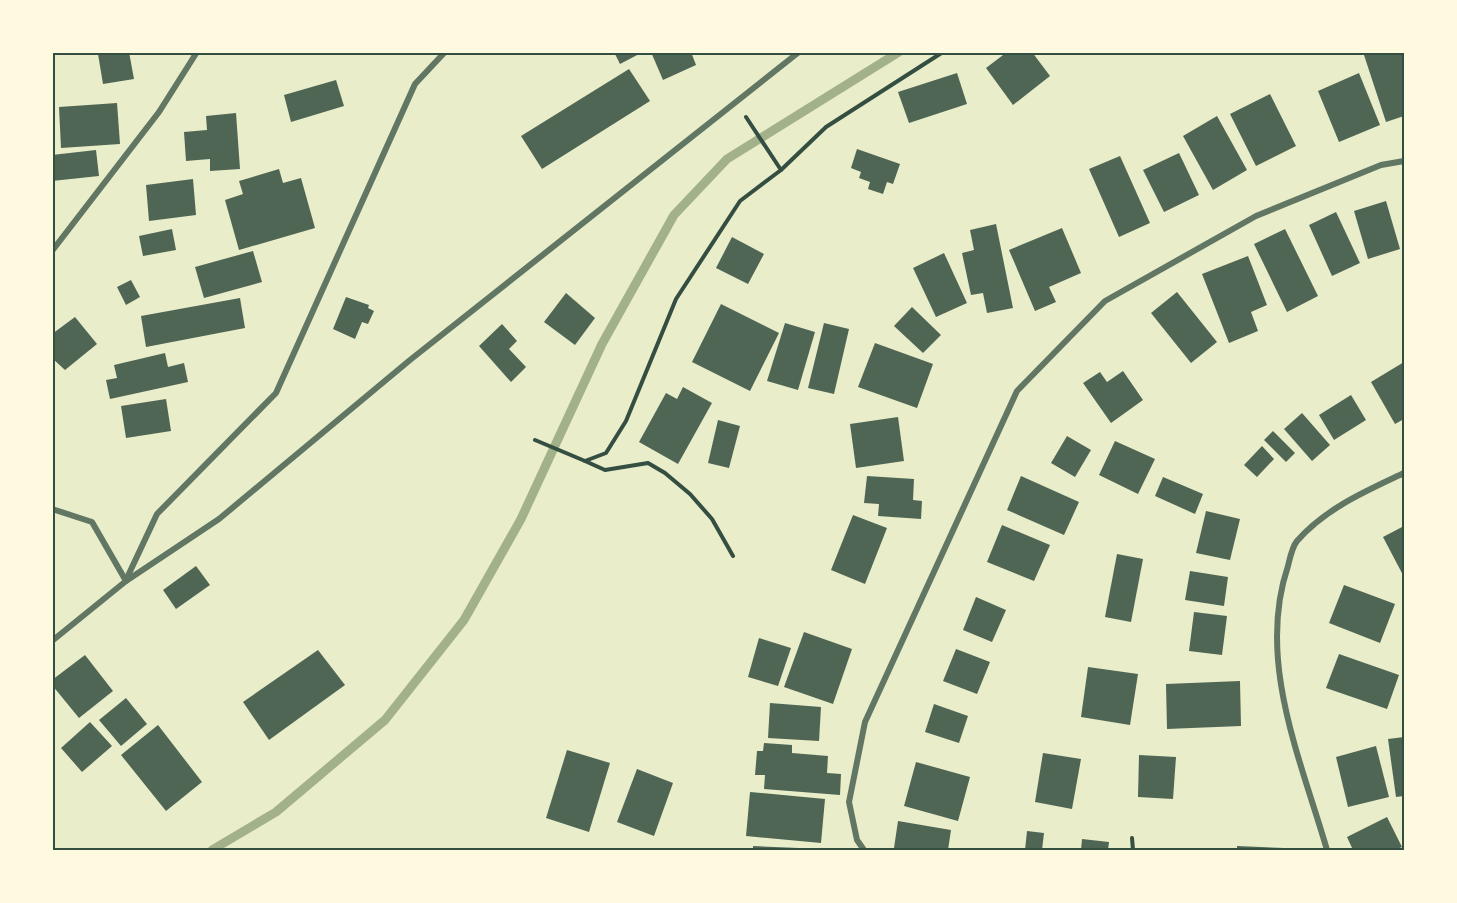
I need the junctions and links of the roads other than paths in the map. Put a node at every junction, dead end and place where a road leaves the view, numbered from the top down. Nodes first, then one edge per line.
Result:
1 (197, 52) edge
2 (445, 52) edge
3 (799, 52) edge
4 (1404, 161) edge
5 (52, 251) edge
6 (1404, 473) edge
7 (52, 509) edge
8 (126, 581) junction
9 (52, 641) edge
10 (864, 850) edge
11 (1327, 850) edge

1 - 5 street
2 - 8 street
3 - 8 street
4 - 10 street
6 - 11 street
7 - 8 street
8 - 9 street

